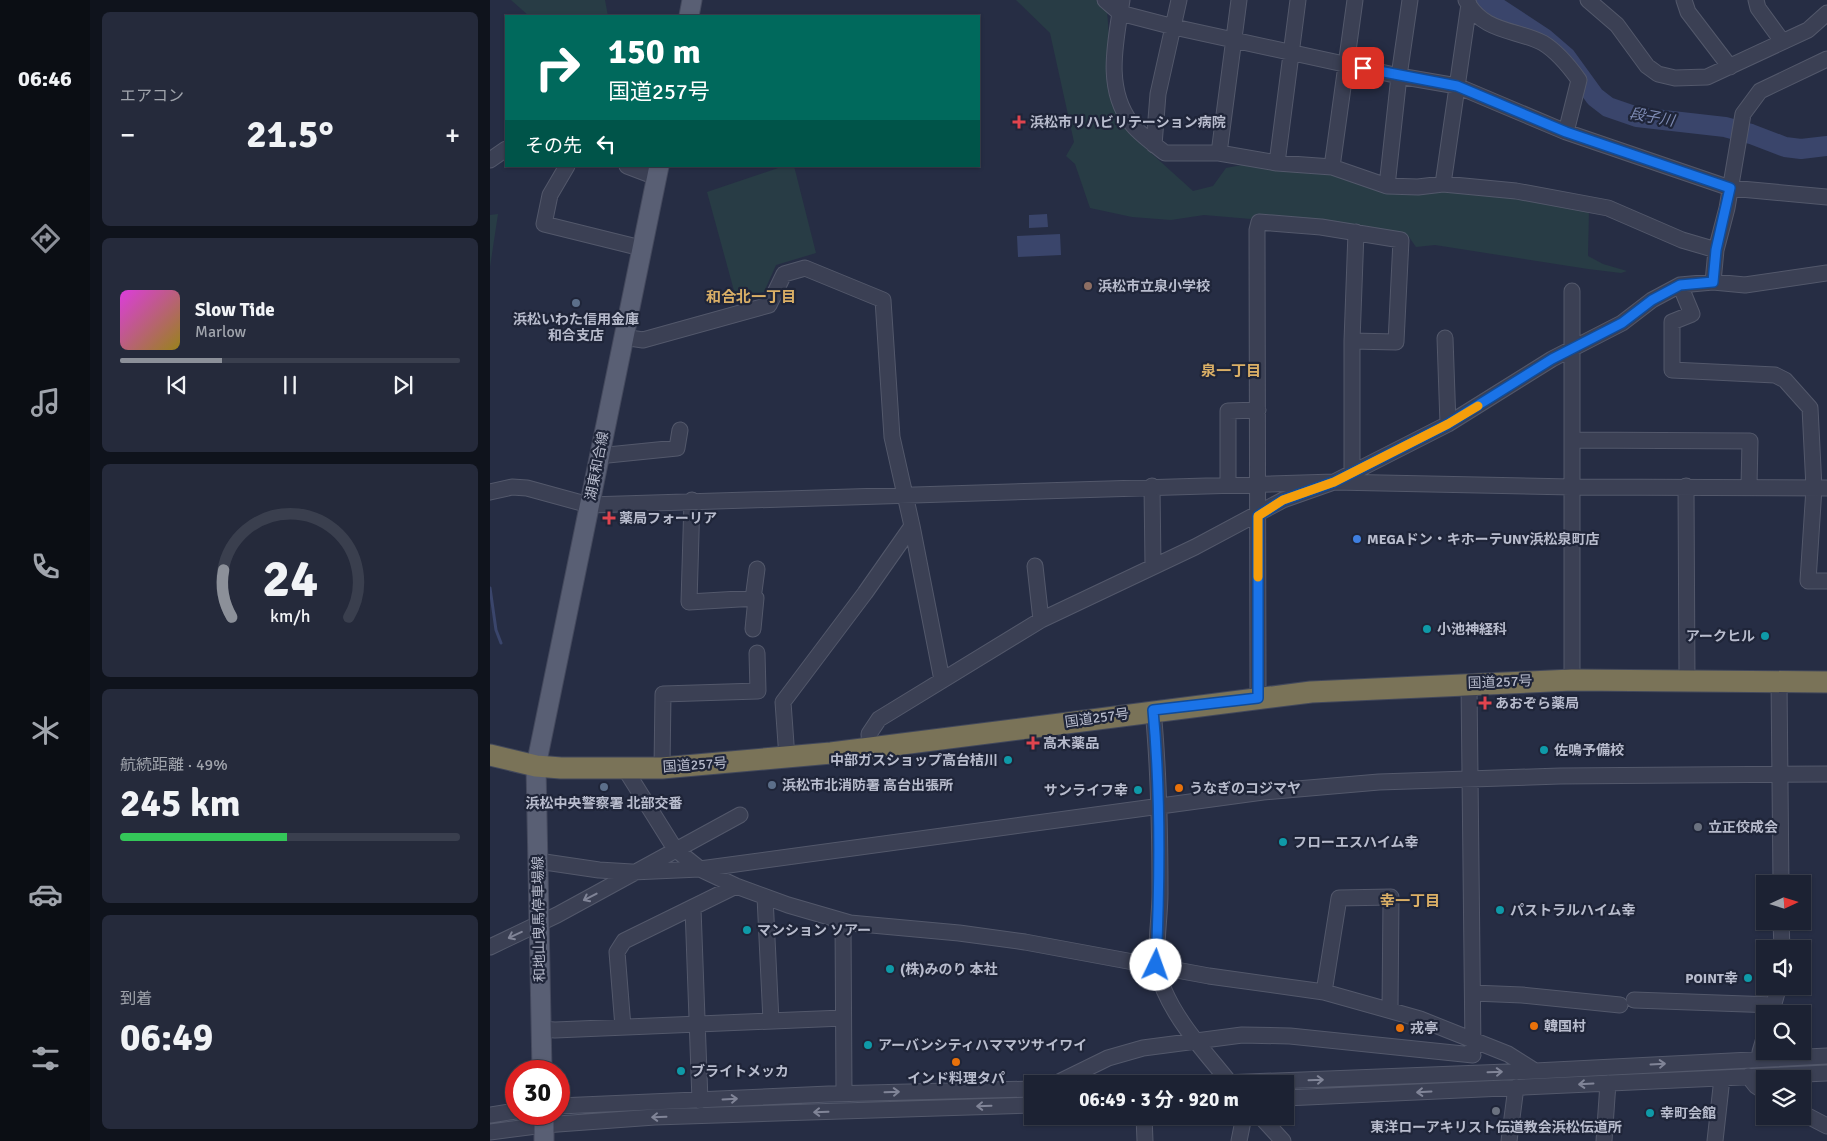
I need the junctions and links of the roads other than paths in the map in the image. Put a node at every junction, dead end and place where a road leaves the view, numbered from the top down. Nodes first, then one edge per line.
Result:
1 (692, 0) edge
2 (1105, 0) edge
3 (1179, 0) edge
4 (1239, 0) edge
5 (1298, 0) edge
6 (1355, 0) edge
7 (1410, 0) edge
8 (1588, 0) edge
9 (1684, 0) edge
10 (1756, 0) edge
11 (1468, 2) edge
12 (1121, 6) edge
13 (1827, 13) edge
14 (689, 15) edge
15 (1174, 27) junction
16 (1232, 40) junction
17 (1782, 41) junction
18 (1291, 53) junction
19 (1827, 59) edge
20 (1346, 64) junction
21 (1730, 67) junction
22 (1399, 76) junction
23 (1457, 86) junction
24 (1566, 132) junction
25 (1154, 145) junction
26 (505, 150) edge
27 (1219, 153) junction
28 (490, 160) edge
29 (1277, 163) junction
30 (566, 167) edge
31 (632, 167) edge
32 (1332, 167) junction
33 (658, 172) edge
34 (1444, 184) junction
35 (1387, 186) junction
36 (1730, 188) junction
37 (1827, 198) edge
38 (1356, 232) junction
39 (641, 248) junction
40 (1716, 250) junction
41 (1827, 273) edge
42 (1713, 282) junction
43 (1680, 285) junction
44 (1572, 291) dead end
45 (623, 337) junction
46 (1445, 338) dead end
47 (1352, 341) junction
48 (1573, 348) junction
49 (1258, 410) junction
50 (1448, 424) junction
51 (680, 430) dead end
52 (1573, 440) junction
53 (598, 456) junction
54 (1352, 472) junction
55 (1334, 482) junction
56 (1258, 483) junction
57 (1228, 484) junction
58 (1152, 486) junction
59 (1572, 486) junction
60 (1686, 486) junction
61 (1749, 486) junction
62 (1820, 488) edge
63 (490, 492) edge
64 (905, 494) junction
65 (692, 500) junction
66 (589, 505) junction
67 (1258, 516) junction
68 (912, 526) junction
69 (1035, 566) dead end
70 (1153, 566) junction
71 (757, 569) dead end
72 (1827, 581) edge
73 (753, 599) junction
74 (1041, 620) junction
75 (753, 629) dead end
76 (757, 653) dead end
77 (942, 680) junction
78 (1572, 680) junction
79 (1687, 681) junction
80 (1779, 681) junction
81 (1827, 682) edge
82 (1469, 684) junction
83 (1258, 698) junction
84 (1153, 710) junction
85 (870, 748) junction
86 (490, 755) edge
87 (787, 758) junction
88 (536, 766) junction
89 (662, 768) junction
90 (625, 769) junction
91 (1827, 774) edge
92 (1780, 775) junction
93 (1470, 779) junction
94 (1158, 808) junction
95 (740, 815) dead end
96 (675, 849) junction
97 (538, 861) junction
98 (700, 869) junction
99 (632, 872) junction
100 (1781, 875) edge
101 (736, 886) junction
102 (765, 896) junction
103 (692, 908) junction
104 (842, 921) junction
105 (540, 922) junction
106 (490, 947) edge
107 (1156, 965) junction
108 (1324, 992) junction
109 (1473, 992) junction
110 (1756, 1009) edge
111 (1390, 1010) junction
112 (844, 1018) junction
113 (771, 1021) junction
114 (697, 1024) junction
115 (623, 1027) junction
116 (541, 1029) junction
117 (1197, 1042) junction
118 (1473, 1048) junction
119 (1827, 1056) edge
120 (1811, 1057) edge
121 (1756, 1059) edge
122 (542, 1060) edge
123 (1534, 1071) junction
124 (1474, 1073) junction
125 (1827, 1073) edge
126 (1073, 1075) edge
127 (1224, 1075) edge
128 (1748, 1076) junction
129 (1722, 1078) junction
130 (1294, 1080) edge
131 (1608, 1083) junction
132 (1756, 1086) edge
133 (1516, 1087) junction
134 (1024, 1089) edge
135 (844, 1093) junction
136 (1294, 1098) edge
137 (700, 1100) junction
138 (1024, 1104) edge
139 (570, 1106) edge
140 (505, 1113) edge
141 (490, 1115) edge
142 (1811, 1118) edge
143 (1144, 1125) edge
144 (1242, 1125) edge
145 (1268, 1125) edge
146 (544, 1126) edge
147 (1827, 1126) edge
148 (490, 1132) edge
149 (1145, 1141) edge
150 (1238, 1141) edge
151 (1283, 1141) edge
152 (1509, 1141) edge
153 (1604, 1141) edge
154 (1715, 1141) edge

1 - 14 main road
2 - 12 street
3 - 15 street
4 - 16 street
5 - 18 street
6 - 20 street
7 - 22 street
8 - 21 street
9 - 21 street
10 - 17 street
11 - 23 street
11 - 24 street
12 - 15 street
12 - 25 street
13 - 17 street
15 - 16 street
15 - 25 street
16 - 18 street
16 - 27 street
17 - 21 street
18 - 20 street
18 - 29 street
19 - 36 street
20 - 22 street
20 - 32 street
22 - 23 street
22 - 35 street
23 - 24 street
23 - 34 street
24 - 36 street
25 - 27 street
26 - 28 street
27 - 29 street
29 - 32 street
30 - 39 street
31 - 33 street
32 - 35 street
33 - 39 main road, 湖東和合線
34 - 35 street
34 - 40 street
36 - 37 street
36 - 40 street
38 - 47 street
38 - 47 street
38 - 49 street
39 - 45 main road, 湖東和合線
40 - 42 street
41 - 42 street
42 - 43 street
43 - 48 street
43 - 62 street
44 - 48 street
45 - 53 main road, 湖東和合線
45 - 64 street
46 - 50 street
47 - 54 street
48 - 50 street
48 - 52 street
49 - 56 street
49 - 57 street
50 - 54 street
51 - 53 street
52 - 59 street
52 - 61 street
53 - 66 main road, 湖東和合線
54 - 55 street
55 - 56 street
55 - 59 street
55 - 67 street
56 - 57 street
56 - 67 street
57 - 58 street
58 - 64 street
58 - 70 street
59 - 60 street
59 - 78 street
60 - 61 street
60 - 79 street
61 - 62 street
62 - 72 street
63 - 66 street
64 - 65 street
64 - 68 street
65 - 66 street
65 - 73 street
66 - 88 main road, 湖東和合線
67 - 70 street
67 - 83 street
68 - 77 street
68 - 87 street
69 - 74 street
70 - 74 street
71 - 73 street
73 - 75 street
74 - 77 street
76 - 89 street
77 - 85 street
78 - 79 highway, 国道257号
78 - 82 highway, 国道257号
79 - 80 highway, 国道257号
80 - 81 highway, 国道257号
80 - 92 street
82 - 83 highway, 国道257号
82 - 93 street
83 - 84 highway, 国道257号
84 - 85 highway, 国道257号
84 - 94 street
85 - 87 highway, 国道257号
86 - 88 highway, 国道257号
87 - 89 highway, 国道257号
88 - 90 highway, 国道257号
88 - 97 main road, 和地山曳馬停車場線
89 - 90 highway, 国道257号
90 - 96 street
91 - 92 street
92 - 93 street
92 - 100 street
93 - 94 street
93 - 109 street
94 - 98 street
94 - 107 street
95 - 96 street
96 - 98 street
96 - 99 street
97 - 99 street
97 - 105 main road, 和地山曳馬停車場線
98 - 99 street
98 - 101 street
99 -> 105 street
101 - 102 street
101 - 103 street
102 - 104 street
102 - 113 street
103 - 114 street
103 - 115 street
104 - 107 street
104 - 112 street
105 -> 106 street
105 - 116 main road, 和地山曳馬停車場線
107 - 108 street
107 - 117 street
108 - 111 street
108 - 111 street
109 - 110 street
109 - 118 street
111 - 118 street
112 - 113 street
112 - 135 street
113 - 114 street
114 - 115 street
114 - 137 street
115 - 116 street
116 - 122 main road, 和地山曳馬停車場線
117 - 118 street
117 - 126 street
117 - 127 street
118 - 123 street
118 - 124 street
119 - 120 street
123 -> 121 street
124 -> 123 street
130 -> 124 street
125 - 128 street
128 - 129 street
128 - 132 street
129 - 131 street
129 - 154 street
131 -> 133 street
131 - 153 street
133 -> 136 street
133 - 152 street
135 -> 134 street
137 -> 135 street
137 - 139 street
138 -> 146 street
140 - 141 street
142 - 147 street
143 - 149 street
144 - 150 street
145 - 151 street
146 - 148 street

